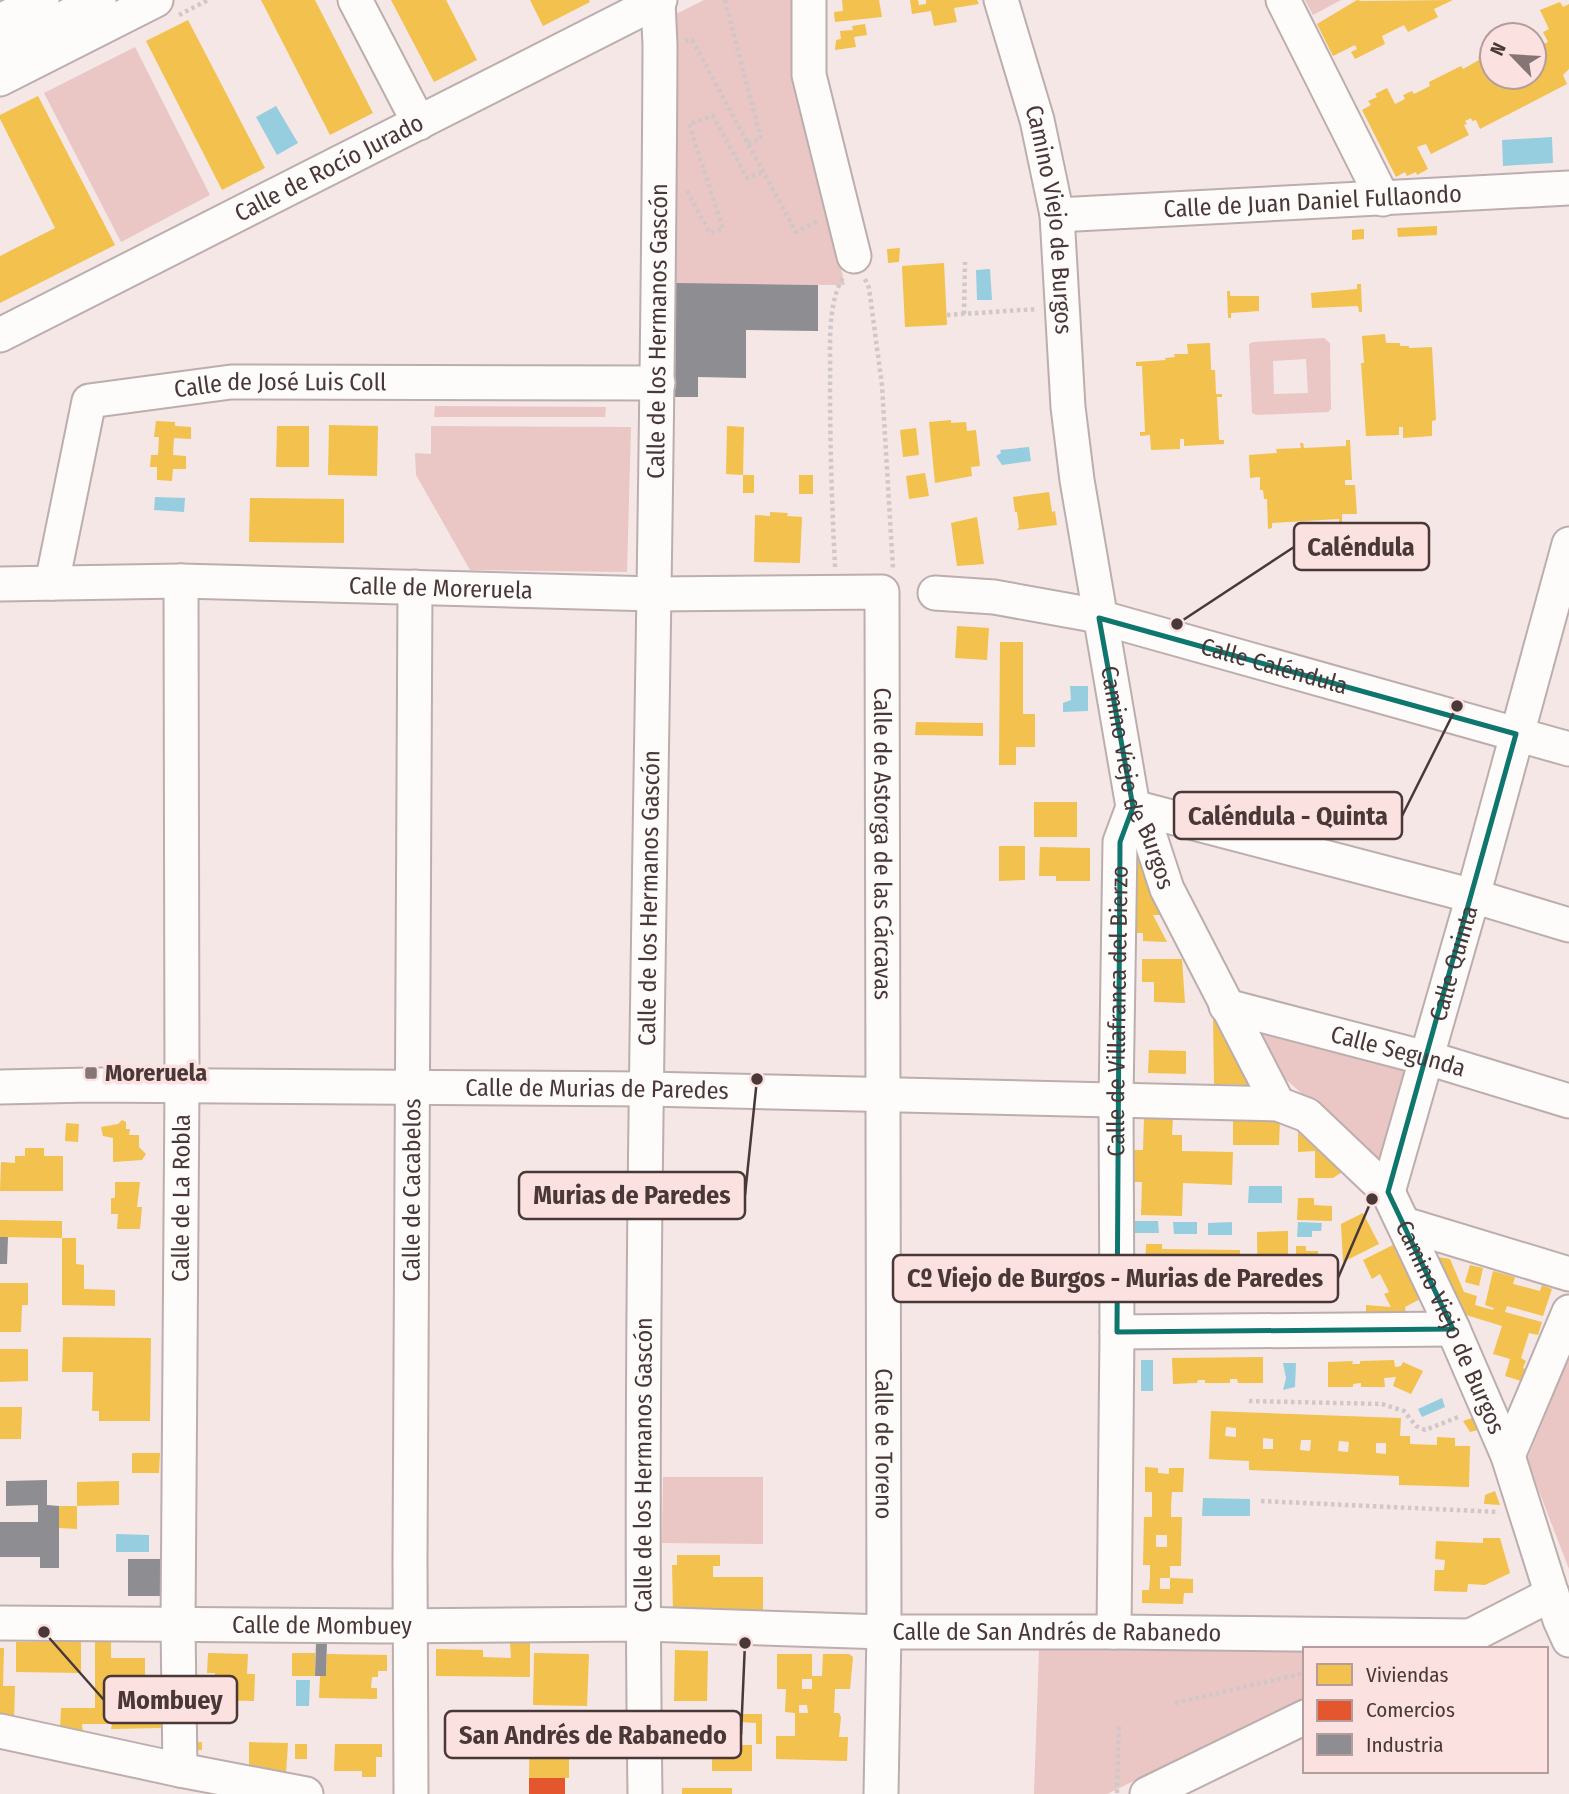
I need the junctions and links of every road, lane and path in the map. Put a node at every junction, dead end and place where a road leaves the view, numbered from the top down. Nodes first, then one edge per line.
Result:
1 (41, 0) edge
2 (99, 0) edge
3 (156, 0) edge
4 (355, 0) edge
5 (725, 0) edge
6 (809, 0) edge
7 (1001, 0) edge
8 (1283, 0) edge
9 (659, 1) edge
10 (0, 21) edge
11 (692, 40) dead end
12 (0, 51) edge
13 (0, 79) edge
14 (419, 123) junction
15 (748, 143) junction
16 (764, 172) junction
17 (1569, 188) edge
18 (687, 190) dead end
19 (1382, 198) junction
20 (1057, 215) junction
21 (820, 221) dead end
22 (855, 256) joint
23 (965, 262) dead end
24 (834, 294) dead end
25 (1045, 309) dead end
26 (964, 314) junction
27 (947, 315) dead end
28 (0, 335) edge
29 (658, 383) junction
30 (1569, 544) edge
31 (181, 582) junction
32 (52, 583) junction
33 (0, 584) edge
34 (888, 586) junction
35 (415, 587) junction
36 (836, 593) junction
37 (934, 593) dead end
38 (654, 594) junction
39 (1099, 618) junction
40 (1516, 734) junction
41 (1569, 749) edge
42 (1133, 807) junction
43 (1473, 896) junction
44 (1569, 925) edge
45 (1226, 1006) junction
46 (1428, 1059) junction
47 (181, 1086) junction
48 (0, 1087) edge
49 (413, 1087) junction
50 (646, 1089) junction
51 (883, 1096) junction
52 (1116, 1101) junction
53 (1569, 1101) edge
54 (1278, 1104) junction
55 (1388, 1192) junction
56 (1404, 1224) junction
57 (1569, 1273) edge
58 (1569, 1312) edge
59 (1453, 1329) junction
60 (1117, 1332) junction
61 (1249, 1401) dead end
62 (1468, 1413) dead end
63 (1508, 1456) junction
64 (1261, 1501) dead end
65 (1502, 1512) dead end
66 (1562, 1621) edge
67 (0, 1623) edge
68 (643, 1624) junction
69 (178, 1626) junction
70 (410, 1626) junction
71 (884, 1632) junction
72 (1114, 1632) junction
73 (1458, 1642) edge
74 (1303, 1673) edge
75 (1175, 1703) dead end
76 (1303, 1718) edge
77 (1119, 1724) dead end
78 (0, 1731) edge
79 (180, 1770) junction
80 (1132, 1793) edge
81 (306, 1794) edge
82 (411, 1794) edge
83 (645, 1794) edge
84 (881, 1794) edge

1 - 10 street
2 - 12 street
3 - 13 street
4 - 14 street
5 - 15 path
6 - 22 street
7 - 20 street, Camino Viejo de Burgos
8 - 19 street
9 - 14 street, Calle de Rocío Jurado
9 - 29 street, Calle de los Hermanos Gascón
11 - 15 path
14 - 28 street, Calle de Rocío Jurado
15 - 16 path
16 - 18 path
16 - 21 path
17 - 19 street, Calle de Juan Daniel Fullaondo
19 - 20 street, Calle de Juan Daniel Fullaondo
20 - 39 street, Camino Viejo de Burgos
22 - 34 path
23 - 26 path
24 - 36 path
25 - 26 path
26 - 27 path
29 - 32 street, Calle de José Luis Coll
29 - 38 street, Calle de los Hermanos Gascón
30 - 40 street, Calle Quinta
31 - 32 street, Calle de Moreruela
31 - 35 street, Calle de Moreruela
31 - 47 street, Calle de La Robla
32 - 33 street, Calle de Moreruela
34 - 36 street, Calle de Moreruela
34 - 51 street, Calle de Astorga de las Cárcavas
35 - 38 street, Calle de Moreruela
35 - 49 street, Calle de Cacabelos
36 - 38 street, Calle de Moreruela
37 - 39 street, Calle Caléndula
38 - 50 street, Calle de los Hermanos Gascón
39 - 40 street, Calle Caléndula
39 - 42 street, Camino Viejo de Burgos
40 - 41 street, Calle Caléndula
40 - 43 street, Calle Quinta
42 - 43 street
42 - 45 street, Camino Viejo de Burgos
42 - 52 street, Calle de Villafranca del Bierzo
43 - 44 street
43 - 46 street, Calle Quinta
45 - 46 street, Calle Segunda
45 - 54 street, Camino Viejo de Burgos
46 - 53 street, Calle Segunda
46 - 55 street, Calle Quinta
47 - 48 street, Calle de Murias de Paredes
47 - 49 street, Calle de Murias de Paredes
47 - 69 street, Calle de La Robla
49 - 50 street, Calle de Murias de Paredes
49 - 70 street, Calle de Cacabelos
50 - 51 street, Calle de Murias de Paredes
50 - 68 street, Calle de los Hermanos Gascón
51 - 52 street, Calle de Murias de Paredes
51 - 71 street, Calle de Toreno
52 - 54 street, Calle de Murias de Paredes
52 - 60 street, Calle de Villafranca del Bierzo
54 - 55 street, Camino Viejo de Burgos
55 - 56 street, Camino Viejo de Burgos
56 - 57 street
56 - 59 street, Camino Viejo de Burgos
58 - 63 street
59 - 60 street
59 - 63 street, Camino Viejo de Burgos
60 - 72 street, Calle de Villafranca del Bierzo
61 - 62 path
63 - 66 street, Camino Viejo de Burgos
64 - 65 path
66 - 73 street
67 - 69 street, Calle de Mombuey
68 - 70 street, Calle de Mombuey
68 - 71 street, Calle de San Andrés de Rabanedo
68 - 83 street, Calle de los Hermanos Gascón
69 - 70 street, Calle de Mombuey
69 - 79 street, Calle de La Robla
70 - 82 street, Calle de Cacabelos
71 - 72 street, Calle de San Andrés de Rabanedo
71 - 84 street, Calle de Toreno
72 - 73 street, Calle de San Andrés de Rabanedo
74 - 75 path
76 - 80 street
77 - 80 path
78 - 79 street
79 - 81 street

